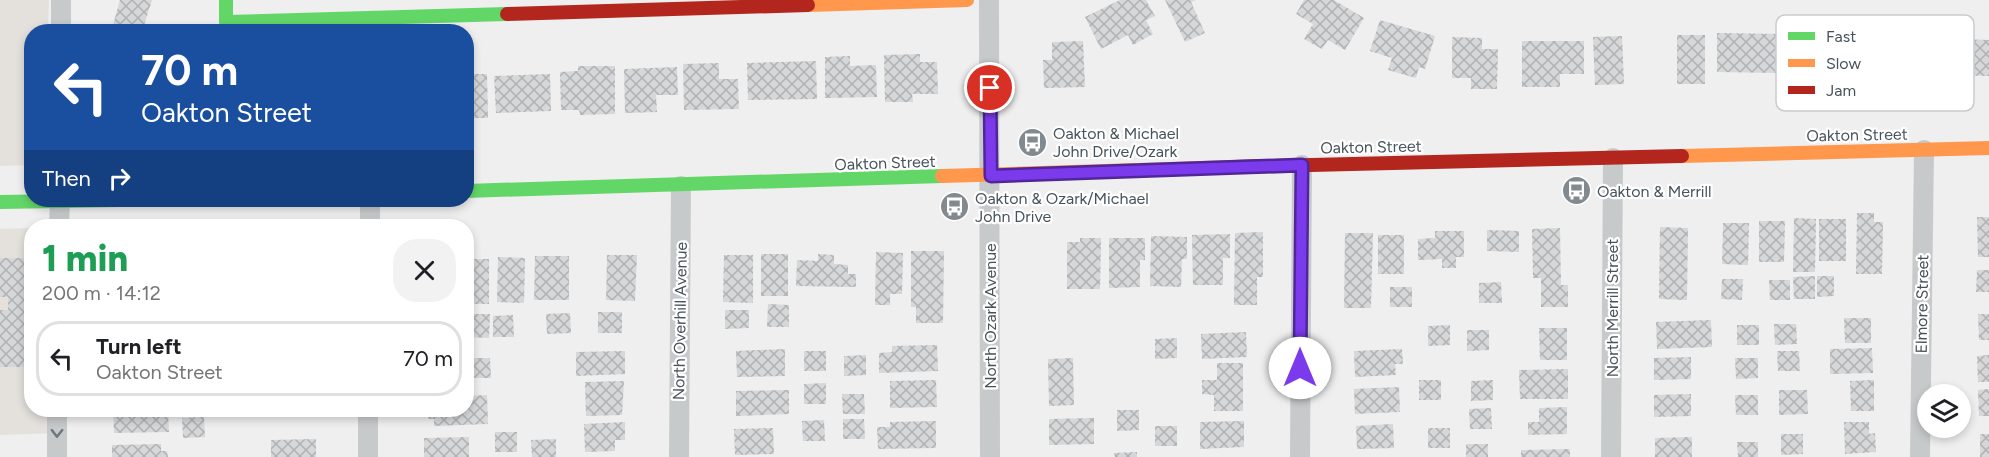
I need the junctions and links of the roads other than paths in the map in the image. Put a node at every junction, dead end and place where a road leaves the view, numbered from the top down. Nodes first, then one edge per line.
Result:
1 (61, 0) edge
2 (226, 0) edge
3 (968, 0) edge
4 (989, 0) edge
5 (61, 24) edge
6 (1989, 148) edge
7 (1923, 150) junction
8 (1612, 158) junction
9 (1302, 165) junction
10 (991, 176) junction
11 (681, 186) junction
12 (474, 191) edge
13 (24, 201) edge
14 (0, 202) edge
15 (57, 417) edge
16 (368, 417) edge
17 (57, 457) edge
18 (368, 457) edge
19 (679, 457) edge
20 (990, 457) edge
21 (1300, 457) edge
22 (1611, 457) edge
23 (1920, 457) edge

1 - 5 street
2 - 3 main road
4 - 10 street, North Ozark Avenue
6 - 7 main road, Oakton Street
7 - 8 main road, Oakton Street
7 - 23 street, Elmore Street
8 - 9 main road, Oakton Street
8 - 22 street, North Merrill Street
9 - 10 main road, Oakton Street
9 - 21 street
10 - 11 main road, Oakton Street
10 - 20 street, North Ozark Avenue
11 - 12 main road, Oakton Street
11 - 19 street, North Overhill Avenue
13 - 14 main road
15 -> 17 street
16 - 18 street

